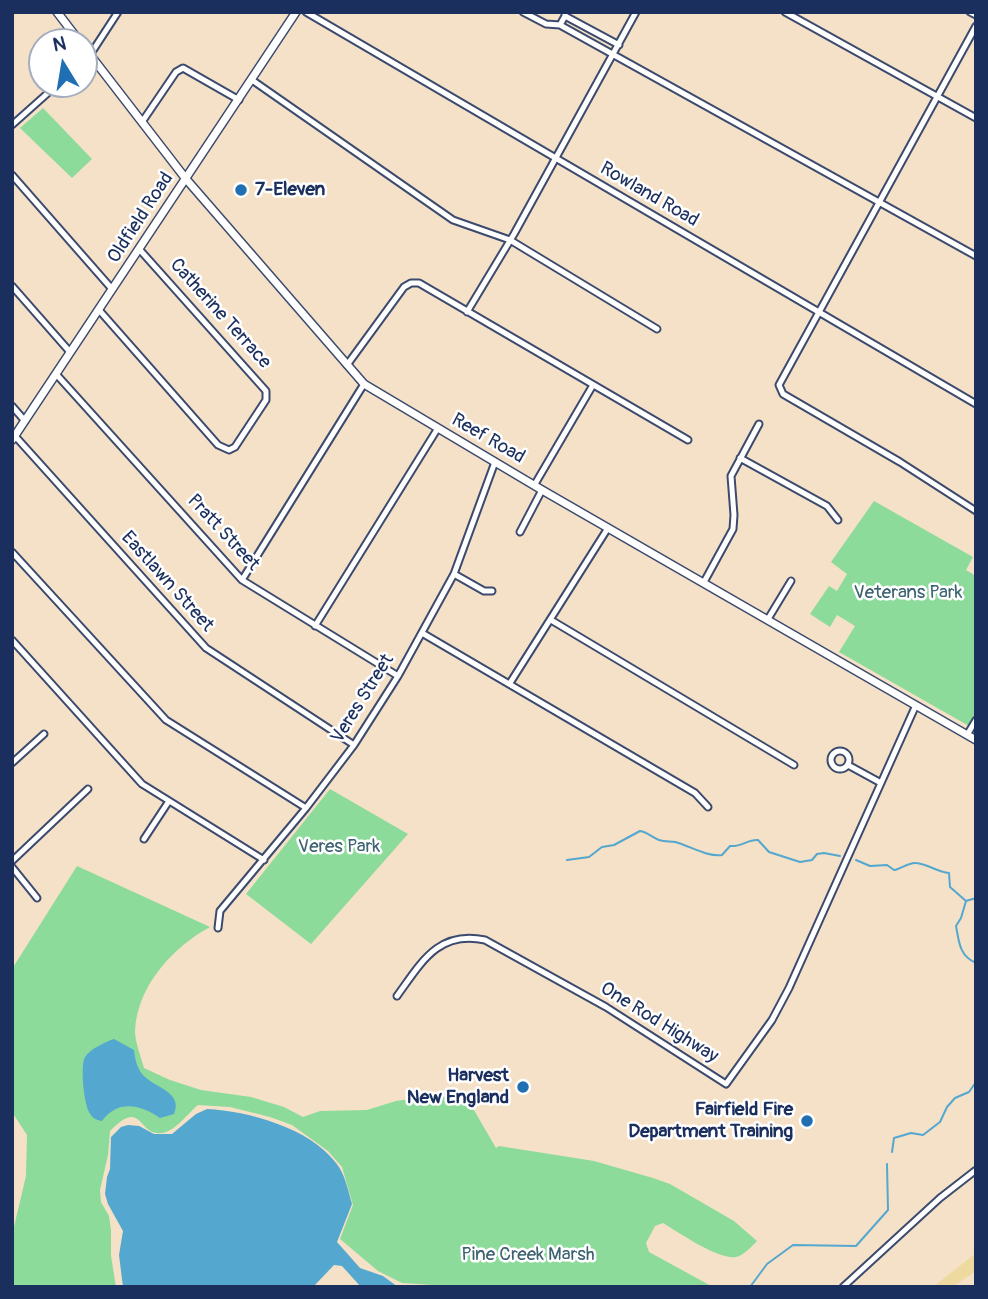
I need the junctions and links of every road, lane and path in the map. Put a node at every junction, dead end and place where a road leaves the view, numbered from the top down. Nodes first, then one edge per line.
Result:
1 (57, 12) edge
2 (118, 12) edge
3 (296, 12) edge
4 (306, 12) edge
5 (523, 12) edge
6 (636, 12) edge
7 (785, 12) edge
8 (970, 12) edge
9 (565, 14) edge
10 (976, 15) edge
11 (560, 25) junction
12 (976, 26) edge
13 (69, 28) edge
14 (98, 42) edge
15 (619, 45) junction
16 (612, 55) junction
17 (98, 71) edge
18 (252, 80) junction
19 (937, 97) junction
20 (42, 98) edge
21 (239, 100) junction
22 (976, 118) edge
23 (142, 122) junction
24 (12, 125) edge
25 (556, 158) junction
26 (12, 175) edge
27 (186, 179) junction
28 (879, 203) junction
29 (510, 240) junction
30 (140, 250) junction
31 (976, 256) edge
32 (12, 286) edge
33 (112, 289) junction
34 (99, 310) junction
35 (467, 312) junction
36 (819, 313) junction
37 (657, 328) dead end
38 (71, 352) junction
39 (347, 365) junction
40 (56, 374) junction
41 (364, 384) junction
42 (593, 385) junction
43 (976, 404) edge
44 (12, 406) edge
45 (25, 421) junction
46 (759, 424) dead end
47 (438, 428) junction
48 (14, 438) edge
49 (688, 440) dead end
50 (740, 458) junction
51 (495, 462) junction
52 (535, 484) junction
53 (542, 490) junction
54 (976, 511) edge
55 (838, 520) dead end
56 (608, 528) junction
57 (520, 532) dead end
58 (12, 552) edge
59 (454, 573) junction
60 (242, 580) junction
61 (791, 581) dead end
62 (704, 582) junction
63 (492, 591) dead end
64 (768, 619) junction
65 (551, 620) junction
66 (315, 626) junction
67 (422, 633) junction
68 (12, 640) edge
69 (398, 676) junction
70 (510, 683) junction
71 (916, 705) junction
72 (976, 720) edge
73 (44, 734) dead end
74 (967, 735) junction
75 (976, 740) edge
76 (354, 745) junction
77 (12, 763) edge
78 (794, 765) dead end
79 (848, 765) dead end
80 (881, 783) junction
81 (88, 789) dead end
82 (169, 801) junction
83 (708, 807) dead end
84 (306, 808) junction
85 (144, 839) dead end
86 (264, 860) junction
87 (12, 861) edge
88 (12, 867) edge
89 (37, 898) dead end
90 (218, 928) dead end
91 (397, 996) dead end
92 (976, 1170) edge
93 (843, 1287) edge

1 - 13 street
2 - 14 street
3 - 18 street, Oldfield Road
4 - 25 street, Rowland Road
5 - 11 street
6 - 15 street
7 - 19 street
8 - 10 street
9 - 11 street
9 - 15 street
11 - 16 street
12 - 19 street
15 - 16 street
16 - 25 street
16 - 28 street
17 - 23 street, Reef Road
18 - 21 street, Oldfield Road
18 - 29 street
19 - 22 street
19 - 28 street
20 - 24 street
21 - 23 street
21 - 27 street, Oldfield Road
23 - 27 street, Reef Road
25 - 29 street
25 - 36 street, Rowland Road
26 - 33 street
27 - 30 street, Oldfield Road
27 - 39 street, Reef Road
28 - 31 street
28 - 36 street
29 - 35 street
29 - 37 street
30 - 33 street, Oldfield Road
30 - 34 street, Catherine Terrace
32 - 38 street
33 - 34 street, Oldfield Road
34 - 38 street, Oldfield Road
35 - 39 street
35 - 42 street
36 - 43 street, Rowland Road
36 - 54 street
38 - 40 street, Oldfield Road
39 - 41 street, Reef Road
40 - 45 street, Oldfield Road
40 - 60 street, Pratt Street
41 - 47 street, Reef Road
41 - 60 street
42 - 49 street
42 - 52 street
44 - 45 street
45 - 48 street, Oldfield Road
46 - 50 street
47 - 51 street, Reef Road
47 - 66 street
48 - 76 street, Eastlawn Street
50 - 55 street
50 - 62 street
51 - 52 street, Reef Road
51 - 59 street, Veres Street
52 - 53 street, Reef Road
53 - 56 street, Reef Road
53 - 57 street
56 - 62 street, Reef Road
56 - 65 street
58 - 84 street
59 - 63 street
59 - 67 street, Veres Street
60 - 66 street, Pratt Street
61 - 64 street
62 - 64 street, Reef Road
64 - 71 street, Reef Road
65 - 70 street
65 - 78 street
66 - 69 street, Pratt Street
67 - 69 street, Veres Street
67 - 70 street
68 - 82 street
69 - 76 street, Veres Street
70 - 83 street
71 - 74 street, Reef Road
71 - 80 street, One Rod Highway
72 - 74 street
73 - 77 street
74 - 75 street, Reef Road
76 - 84 street, Veres Street
79 - 80 street
80 - 91 street, One Rod Highway
81 - 87 street
82 - 85 street
82 - 86 street
84 - 86 street, Veres Street
86 - 90 street, Veres Street
88 - 89 street
92 - 93 street

